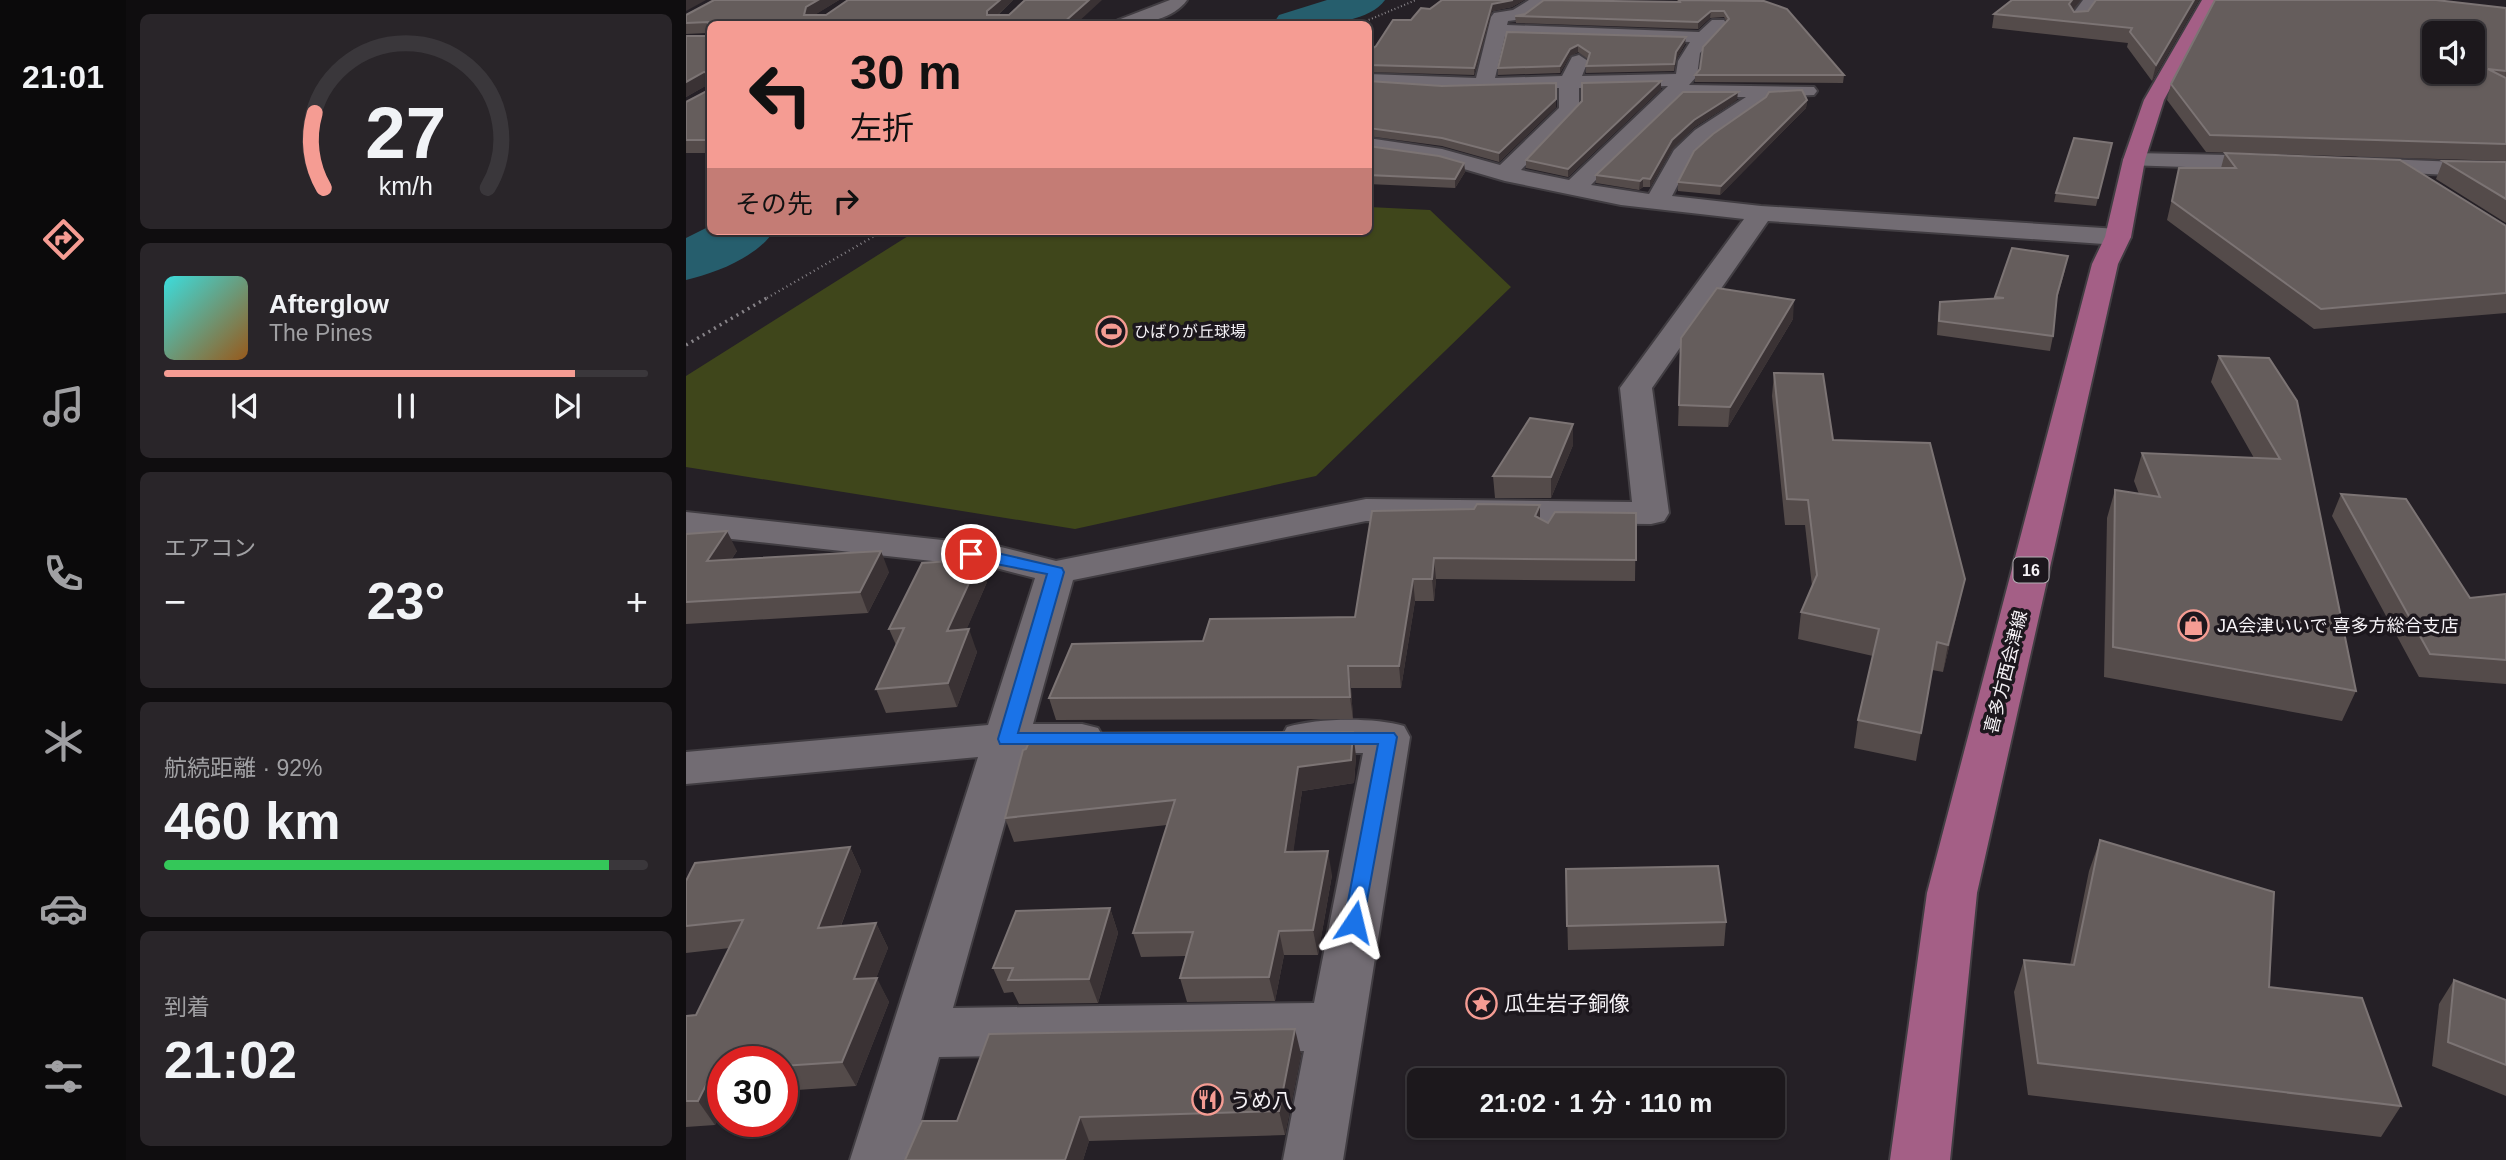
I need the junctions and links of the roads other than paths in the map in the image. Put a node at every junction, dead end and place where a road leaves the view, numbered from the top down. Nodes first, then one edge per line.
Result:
1 (1179, 0) edge
2 (1540, 0) edge
3 (2092, 0) edge
4 (2210, 0) edge
5 (2077, 20) edge
6 (1132, 21) edge
7 (1718, 24) edge
8 (1496, 30) junction
9 (1600, 34) junction
10 (1702, 37) junction
11 (1372, 80) edge
12 (1569, 82) junction
13 (1483, 84) junction
14 (1678, 87) junction
15 (1757, 91) junction
16 (1372, 146) edge
17 (2134, 160) junction
18 (2300, 164) edge
19 (2341, 165) edge
20 (2396, 166) junction
21 (2506, 171) edge
22 (1505, 174) junction
23 (1574, 190) junction
24 (2440, 194) edge
25 (1657, 201) junction
26 (1761, 213) junction
27 (2118, 237) junction
28 (686, 523) edge
29 (1056, 572) junction
30 (1129, 738) edge
31 (1265, 738) edge
32 (1007, 739) junction
33 (686, 768) edge
34 (1335, 1027) junction
35 (920, 1033) junction
36 (880, 1160) edge
37 (1313, 1160) edge
38 (1920, 1160) edge

1 - 6 street
2 - 8 street
3 - 5 street
4 - 17 main road, 喜多方西会津線 / 16
7 - 10 street
8 - 9 street
8 - 13 street
9 - 10 street
9 - 12 street
10 - 14 street
11 - 13 street
12 - 13 street
12 - 14 street
12 - 22 street
14 - 15 street
14 - 15 street
14 - 23 street
15 - 25 street
16 - 22 street
17 - 18 street
17 - 27 main road, 喜多方西会津線 / 16
19 - 20 street
20 - 21 street
20 - 24 street
22 - 23 street
23 - 25 street
25 - 26 street
26 - 27 street
26 - 29 street
27 - 38 main road, 喜多方西会津線 / 16
28 - 29 street
29 - 32 street
30 - 32 street
31 - 34 street
32 - 33 street
32 - 35 street
34 - 35 street
34 - 37 street
35 - 36 street

